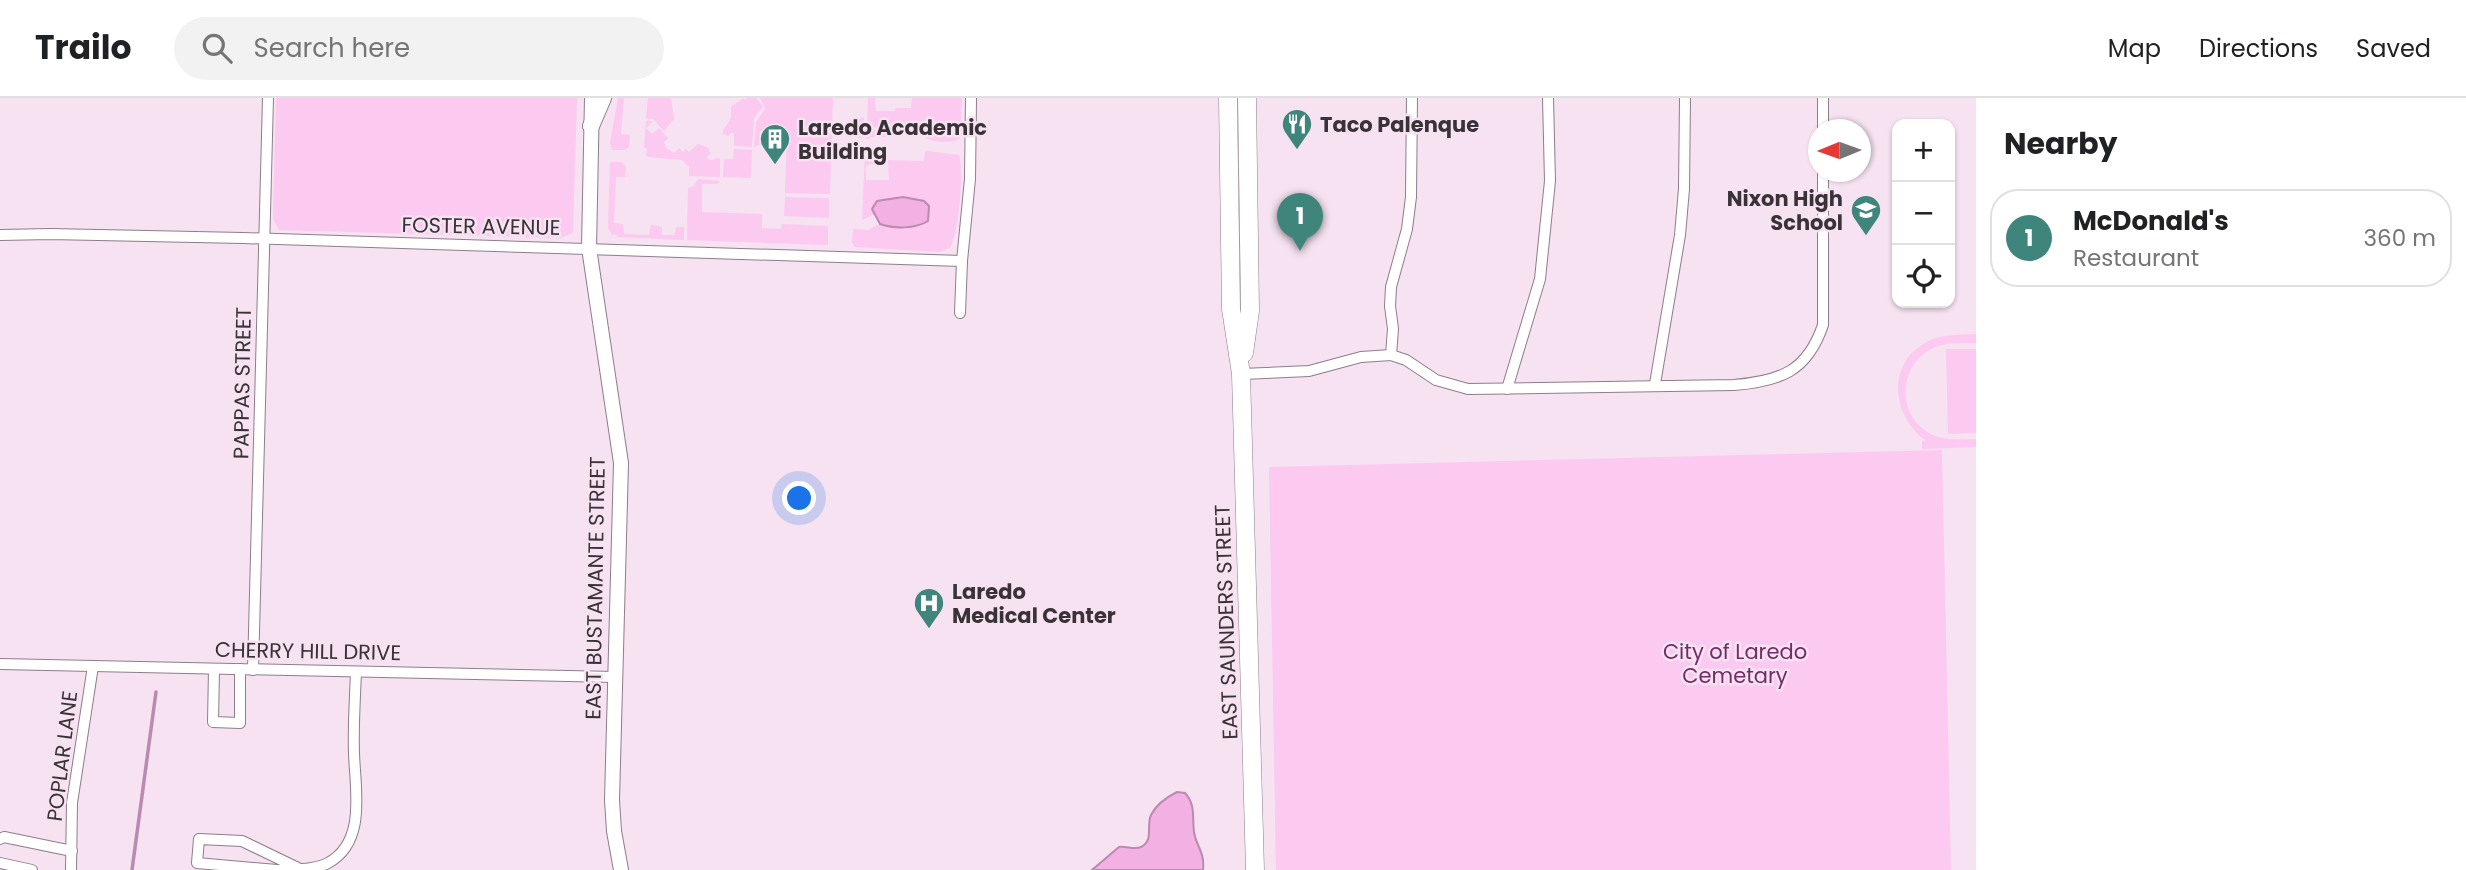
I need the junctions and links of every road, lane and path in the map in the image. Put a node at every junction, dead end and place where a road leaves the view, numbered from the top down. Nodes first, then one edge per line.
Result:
1 (268, 98) edge
2 (971, 98) edge
3 (1228, 98) edge
4 (1247, 98) edge
5 (1412, 98) edge
6 (1548, 98) edge
7 (1685, 98) edge
8 (1823, 98) edge
9 (593, 100) edge
10 (1823, 119) edge
11 (591, 126) joint
12 (1823, 182) edge
13 (0, 235) edge
14 (264, 240) junction
15 (589, 248) junction
16 (962, 261) junction
17 (960, 313) dead end
18 (1391, 355) junction
19 (1241, 374) junction
20 (1655, 384) junction
21 (1507, 389) junction
22 (0, 664) edge
23 (93, 666) junction
24 (214, 669) junction
25 (240, 669) junction
26 (253, 670) junction
27 (356, 672) junction
28 (616, 677) junction
29 (0, 839) edge
30 (72, 850) junction
31 (0, 863) edge
32 (301, 869) edge
33 (32, 870) edge
34 (71, 870) edge
35 (279, 870) edge
36 (621, 870) edge
37 (1255, 870) edge

1 - 14 street, PAPPAS STREET
2 - 16 street
3 - 19 main road, EAST SAUNDERS STREET
4 - 19 main road, EAST SAUNDERS STREET
5 - 18 street
6 - 21 street
7 - 20 street
8 - 10 street
9 - 11 main road
11 - 15 street, EAST BUSTAMANTE STREET
12 - 20 street
13 - 14 street, FOSTER AVENUE
14 - 15 street, FOSTER AVENUE
14 - 26 street, PAPPAS STREET
15 - 16 street, FOSTER AVENUE
15 - 28 street, EAST BUSTAMANTE STREET
16 - 17 street
18 - 19 street
18 - 21 street
19 - 37 main road, EAST SAUNDERS STREET
20 - 21 street
22 - 23 street, CHERRY HILL DRIVE
23 - 24 street, CHERRY HILL DRIVE
23 - 30 street, POPLAR LANE
24 - 25 street, CHERRY HILL DRIVE
24 - 25 street
25 - 26 street, CHERRY HILL DRIVE
26 - 27 street, CHERRY HILL DRIVE
27 - 28 street, CHERRY HILL DRIVE
27 - 32 street
28 - 36 street, EAST BUSTAMANTE STREET
29 - 30 street, POPLAR LANE
30 - 34 street, POPLAR LANE
31 - 33 street
32 - 35 street
32 - 35 street

